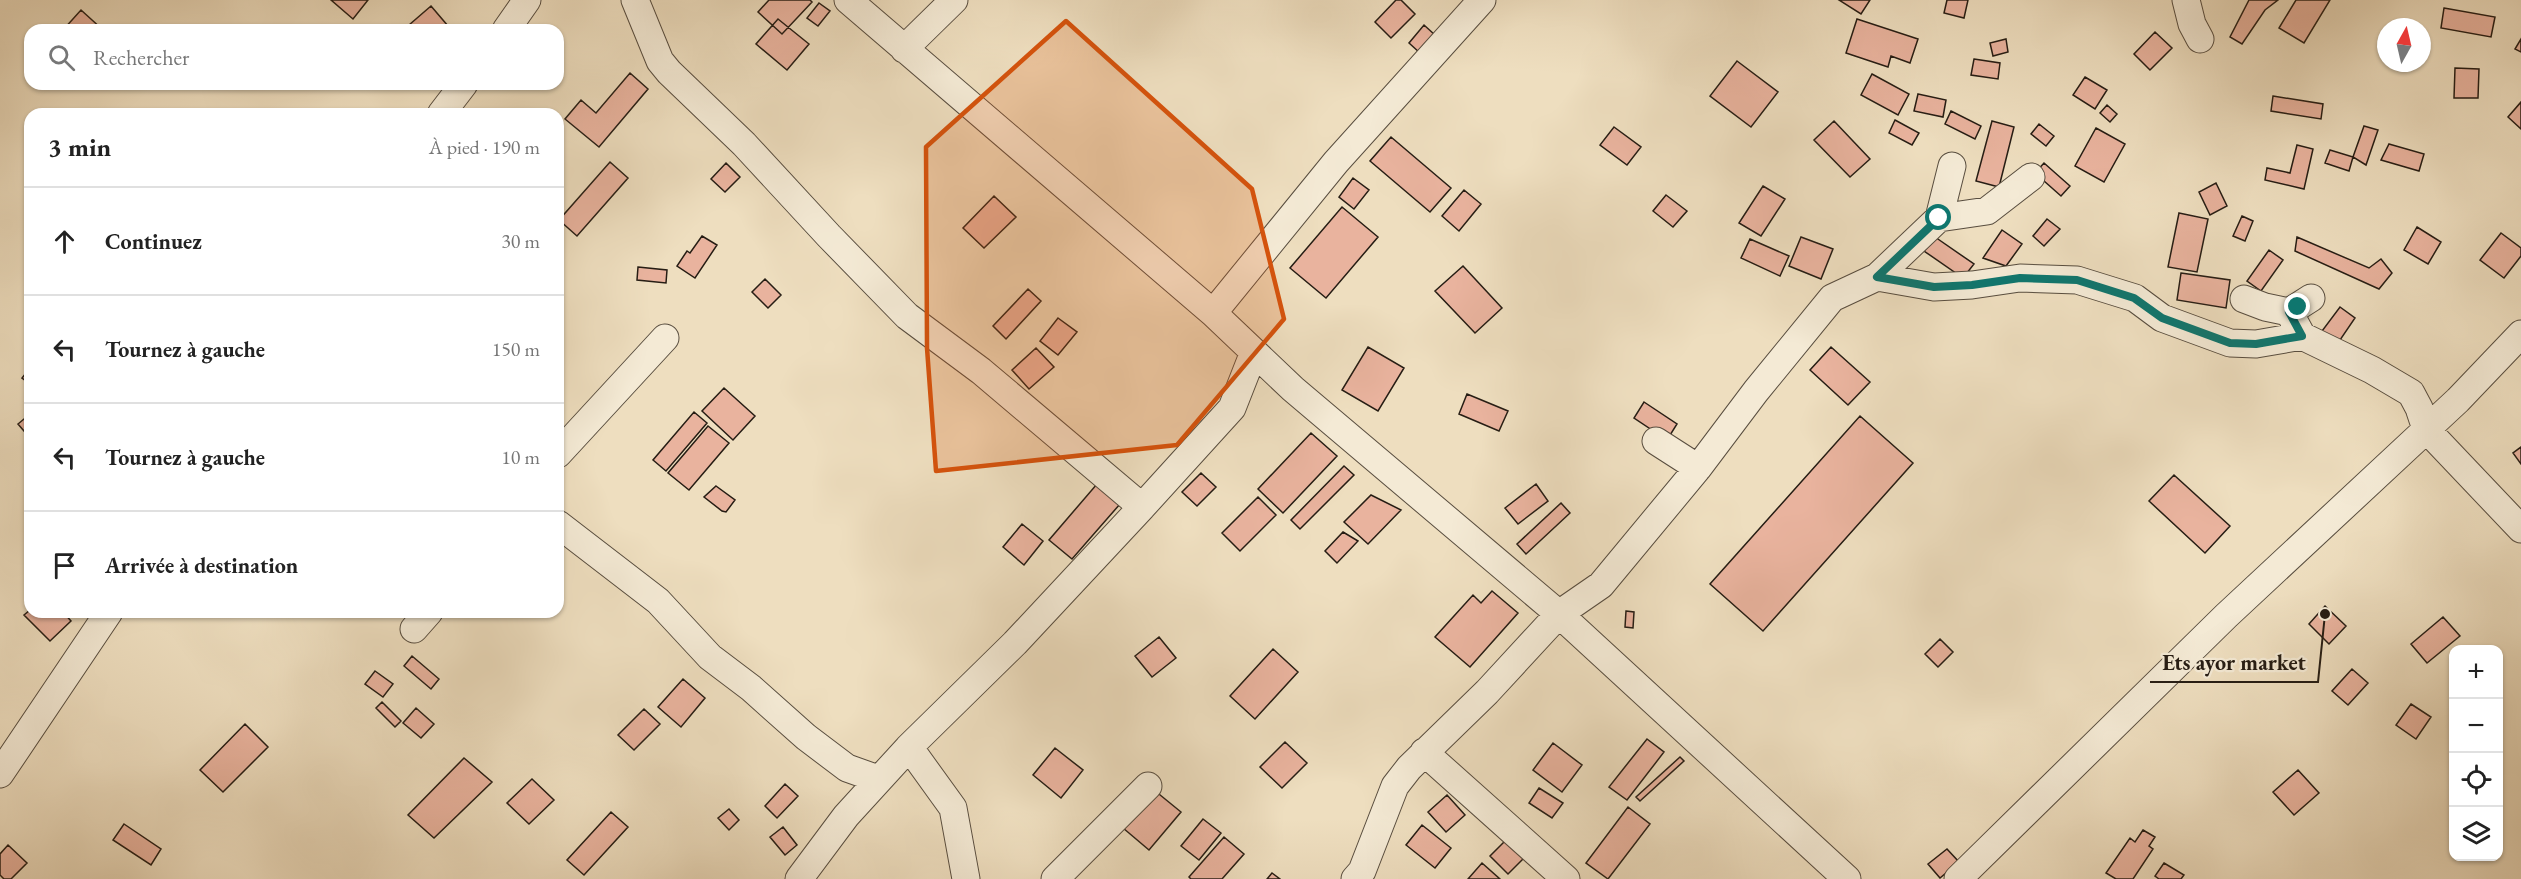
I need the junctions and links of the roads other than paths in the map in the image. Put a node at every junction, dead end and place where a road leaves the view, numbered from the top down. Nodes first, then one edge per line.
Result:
1 (527, 0) edge
2 (635, 0) edge
3 (849, 0) edge
4 (954, 0) edge
5 (1482, 0) edge
6 (2186, 0) edge
7 (510, 24) edge
8 (2200, 39) dead end
9 (904, 49) junction
10 (459, 90) edge
11 (446, 108) edge
12 (1952, 166) dead end
13 (2031, 177) dead end
14 (1939, 218) junction
15 (1877, 277) junction
16 (2244, 299) dead end
17 (1213, 313) junction
18 (2521, 334) edge
19 (2302, 336) junction
20 (665, 338) dead end
21 (1254, 352) junction
22 (2426, 429) junction
23 (1656, 441) dead end
24 (564, 447) edge
25 (1698, 468) junction
26 (1142, 507) junction
27 (564, 529) edge
28 (2521, 529) edge
29 (1558, 614) junction
30 (105, 618) edge
31 (909, 747) junction
32 (1424, 752) junction
33 (0, 774) edge
34 (878, 779) junction
35 (1148, 786) dead end
36 (799, 879) edge
37 (966, 879) edge
38 (1055, 879) edge
39 (1355, 879) edge
40 (1566, 879) edge
41 (1847, 879) edge
42 (1958, 879) edge

1 - 7 street
2 - 26 street
3 - 9 street
4 - 9 street
5 - 17 street
6 - 8 street
9 - 17 street
10 - 11 street
12 - 14 street
13 - 14 street
14 - 15 street
15 - 19 street
15 - 25 street
16 - 19 street
17 - 21 street
18 - 22 street
19 - 22 street
20 - 24 street
21 - 26 street
21 - 29 street
22 - 28 street
22 - 42 street
23 - 25 street
25 - 29 street
26 - 31 street
27 - 34 street
29 - 32 street
29 - 41 street
30 - 33 street
31 - 34 street
31 - 37 street
32 - 39 street
32 - 40 street
34 - 36 street
35 - 38 street

